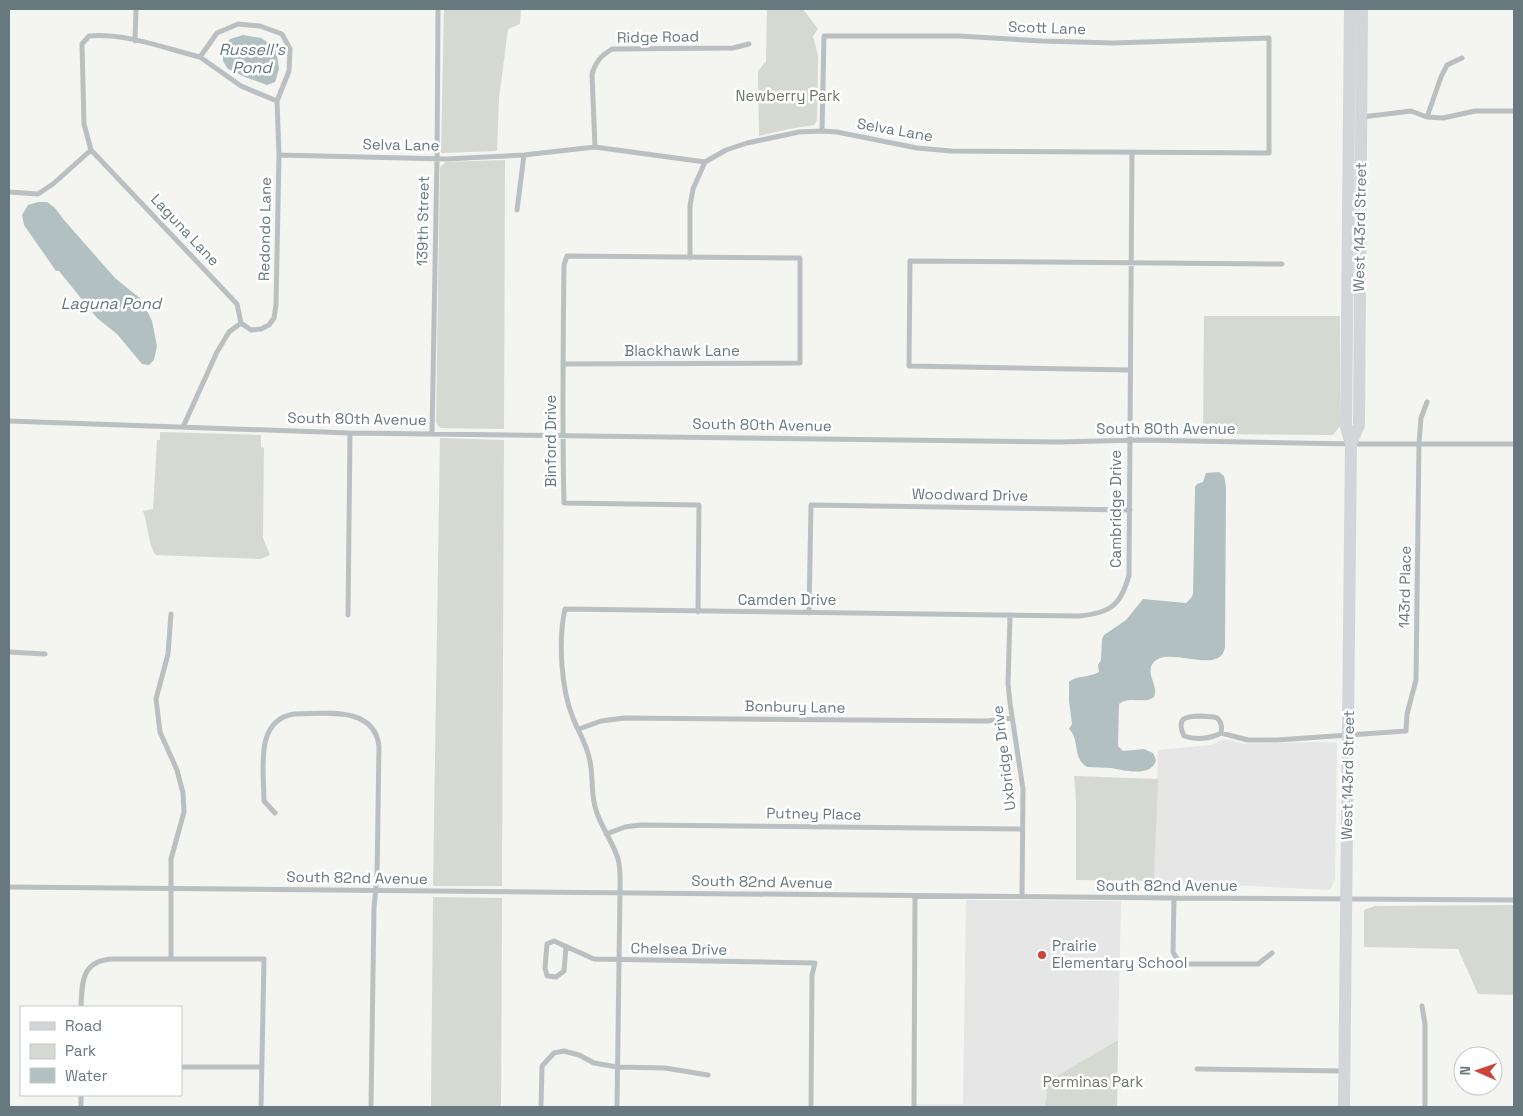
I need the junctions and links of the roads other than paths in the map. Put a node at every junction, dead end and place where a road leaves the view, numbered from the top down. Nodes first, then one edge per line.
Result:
1 (136, 9) edge
2 (438, 9) edge
3 (1350, 9) edge
4 (1362, 9) edge
5 (136, 41) junction
6 (750, 44) dead end
7 (200, 58) junction
8 (1462, 58) dead end
9 (276, 101) junction
10 (1514, 111) edge
11 (1355, 117) junction
12 (1427, 117) junction
13 (822, 131) junction
14 (595, 147) junction
15 (91, 150) junction
16 (1132, 152) junction
17 (1269, 153) joint
18 (279, 155) junction
19 (524, 155) junction
20 (437, 158) junction
21 (705, 162) junction
22 (9, 192) edge
23 (517, 210) dead end
24 (690, 258) junction
25 (1131, 262) junction
26 (1282, 264) dead end
27 (241, 324) junction
28 (563, 364) junction
29 (1130, 370) junction
30 (1427, 402) dead end
31 (9, 421) edge
32 (184, 427) junction
33 (350, 433) junction
34 (432, 434) junction
35 (563, 435) junction
36 (1129, 440) junction
37 (1419, 442) junction
38 (1351, 444) junction
39 (1514, 444) edge
40 (1130, 510) junction
41 (698, 612) junction
42 (809, 613) junction
43 (171, 614) dead end
44 (348, 615) dead end
45 (1010, 615) junction
46 (9, 652) edge
47 (45, 654) dead end
48 (1012, 718) junction
49 (579, 729) junction
50 (1221, 733) junction
51 (1348, 735) junction
52 (275, 813) dead end
53 (1023, 829) junction
54 (606, 834) junction
55 (9, 887) edge
56 (172, 889) junction
57 (375, 892) junction
58 (620, 893) junction
59 (915, 896) junction
60 (1022, 897) junction
61 (1174, 898) junction
62 (1346, 900) junction
63 (1514, 900) edge
64 (566, 947) junction
65 (1272, 952) dead end
66 (171, 959) junction
67 (619, 960) junction
68 (81, 1006) edge
69 (1422, 1006) dead end
70 (182, 1066) edge
71 (261, 1067) junction
72 (617, 1067) junction
73 (1198, 1069) dead end
74 (1345, 1071) junction
75 (708, 1075) dead end
76 (261, 1107) edge
77 (371, 1107) edge
78 (541, 1107) edge
79 (617, 1107) edge
80 (811, 1107) edge
81 (914, 1107) edge
82 (1344, 1107) edge
83 (1425, 1107) edge

1 - 5 street
2 - 20 street, 139th Street
3 - 11 main road, West 143rd Street
4 - 11 main road, West 143rd Street
5 - 7 street
5 - 15 street, Laguna Lane
6 - 14 street, Ridge Road
7 - 9 street
7 - 9 street, Redondo Lane
8 - 12 street
9 - 18 street, Redondo Lane
10 - 12 street
11 - 12 street
11 - 38 main road, West 143rd Street
13 - 16 street, Selva Lane
13 - 17 street, Scott Lane
13 - 21 street, Selva Lane
14 - 19 street, Selva Lane
14 - 21 street, Selva Lane
15 - 22 street
15 - 27 street, Laguna Lane
16 - 17 street, Selva Lane
16 - 25 street, Cambridge Drive
18 - 20 street, Selva Lane
18 - 27 street, Redondo Lane
19 - 20 street, Selva Lane
19 - 23 street
20 - 34 street, 139th Street
21 - 24 street
24 - 28 street, Binford Drive
24 - 28 street, Blackhawk Lane
25 - 26 street
25 - 29 street, Cambridge Drive
25 - 29 street
27 - 32 street
28 - 35 street, Binford Drive
29 - 36 street, Cambridge Drive
30 - 37 street, 143rd Place
31 - 32 street, South 80th Avenue
32 - 33 street, South 80th Avenue
33 - 34 street, South 80th Avenue
33 - 44 street
34 - 35 street, South 80th Avenue
35 - 36 street, South 80th Avenue
35 - 41 street, Binford Drive
36 - 38 street, South 80th Avenue
36 - 40 street, Cambridge Drive
37 - 38 street, South 80th Avenue
37 - 39 street, South 80th Avenue
37 - 51 street, 143rd Place
38 - 51 main road, West 143rd Street
40 - 42 street, Woodward Drive
40 - 45 street, Cambridge Drive
41 - 42 street, Camden Drive
41 - 49 street, Camden Drive
42 - 45 street, Camden Drive
43 - 56 street
45 - 48 street, Uxbridge Drive
46 - 47 street
48 - 49 street, Bonbury Lane
48 - 53 street, Uxbridge Drive
49 - 54 street
50 - 50 street
50 - 51 street
51 - 62 main road, West 143rd Street
52 - 57 street
53 - 54 street, Putney Place
53 - 60 street, Uxbridge Drive
54 - 58 street
55 - 56 street, South 82nd Avenue
56 - 57 street, South 82nd Avenue
56 - 66 street
57 - 58 street, South 82nd Avenue
57 - 77 street
58 - 59 street, South 82nd Avenue
58 - 67 street
59 - 60 street, South 82nd Avenue
59 - 81 street
60 - 61 street, South 82nd Avenue
61 - 62 street, South 82nd Avenue
61 - 65 street
62 - 63 street, South 82nd Avenue
62 - 74 main road, West 143rd Street
64 - 64 street, Chelsea Drive
64 - 67 street, Chelsea Drive
66 - 68 street
66 - 71 street
67 - 72 street
67 - 80 street, Chelsea Drive
69 - 83 street
70 - 71 street
71 - 76 street
72 - 75 street
72 - 78 street
72 - 79 street
73 - 74 street
74 - 82 main road, West 143rd Street

